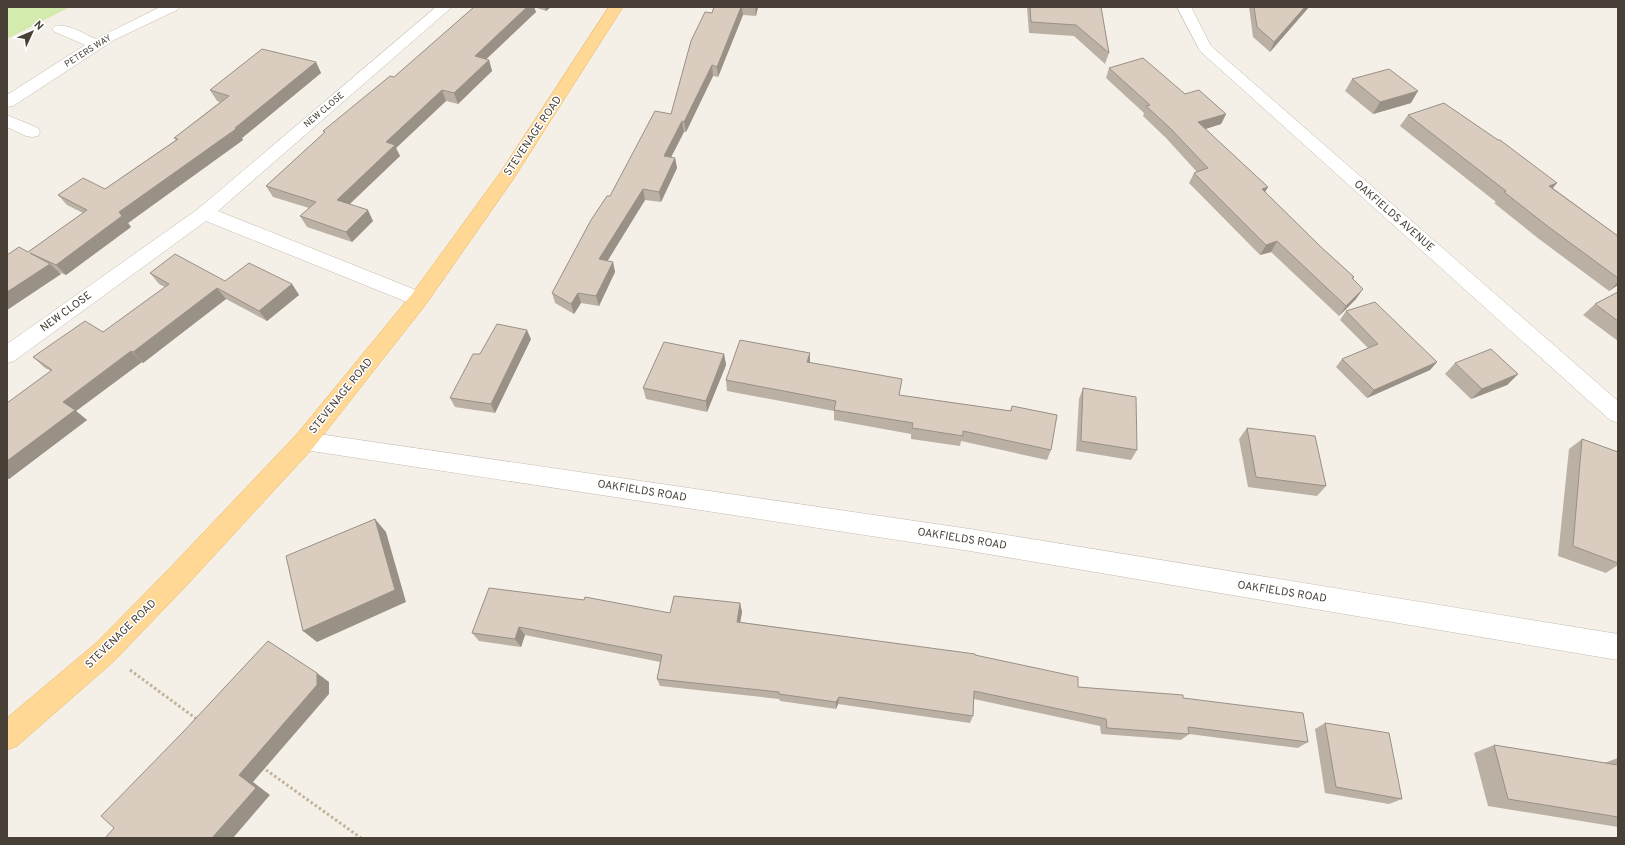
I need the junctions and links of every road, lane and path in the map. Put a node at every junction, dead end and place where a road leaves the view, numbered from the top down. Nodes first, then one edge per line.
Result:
1 (172, 7) edge
2 (445, 7) edge
3 (616, 7) edge
4 (1184, 7) edge
5 (60, 29) dead end
6 (97, 45) junction
7 (7, 102) edge
8 (7, 120) edge
9 (32, 132) dead end
10 (204, 213) junction
11 (419, 299) junction
12 (7, 355) edge
13 (1618, 414) edge
14 (305, 440) junction
15 (1618, 647) edge
16 (105, 652) junction
17 (201, 722) edge
18 (7, 736) edge
19 (258, 764) edge
20 (360, 838) edge

1 - 6 street, PETERS WAY
2 - 10 street, NEW CLOSE
3 - 11 main road, STEVENAGE ROAD
4 - 13 street, OAKFIELDS AVENUE
5 - 6 street
6 - 7 street, PETERS WAY
8 - 9 street
10 - 11 street
10 - 12 street, NEW CLOSE
11 - 14 main road, STEVENAGE ROAD
14 - 15 street, OAKFIELDS ROAD
14 - 16 main road, STEVENAGE ROAD
16 - 17 path
16 - 18 main road, STEVENAGE ROAD
19 - 20 path

